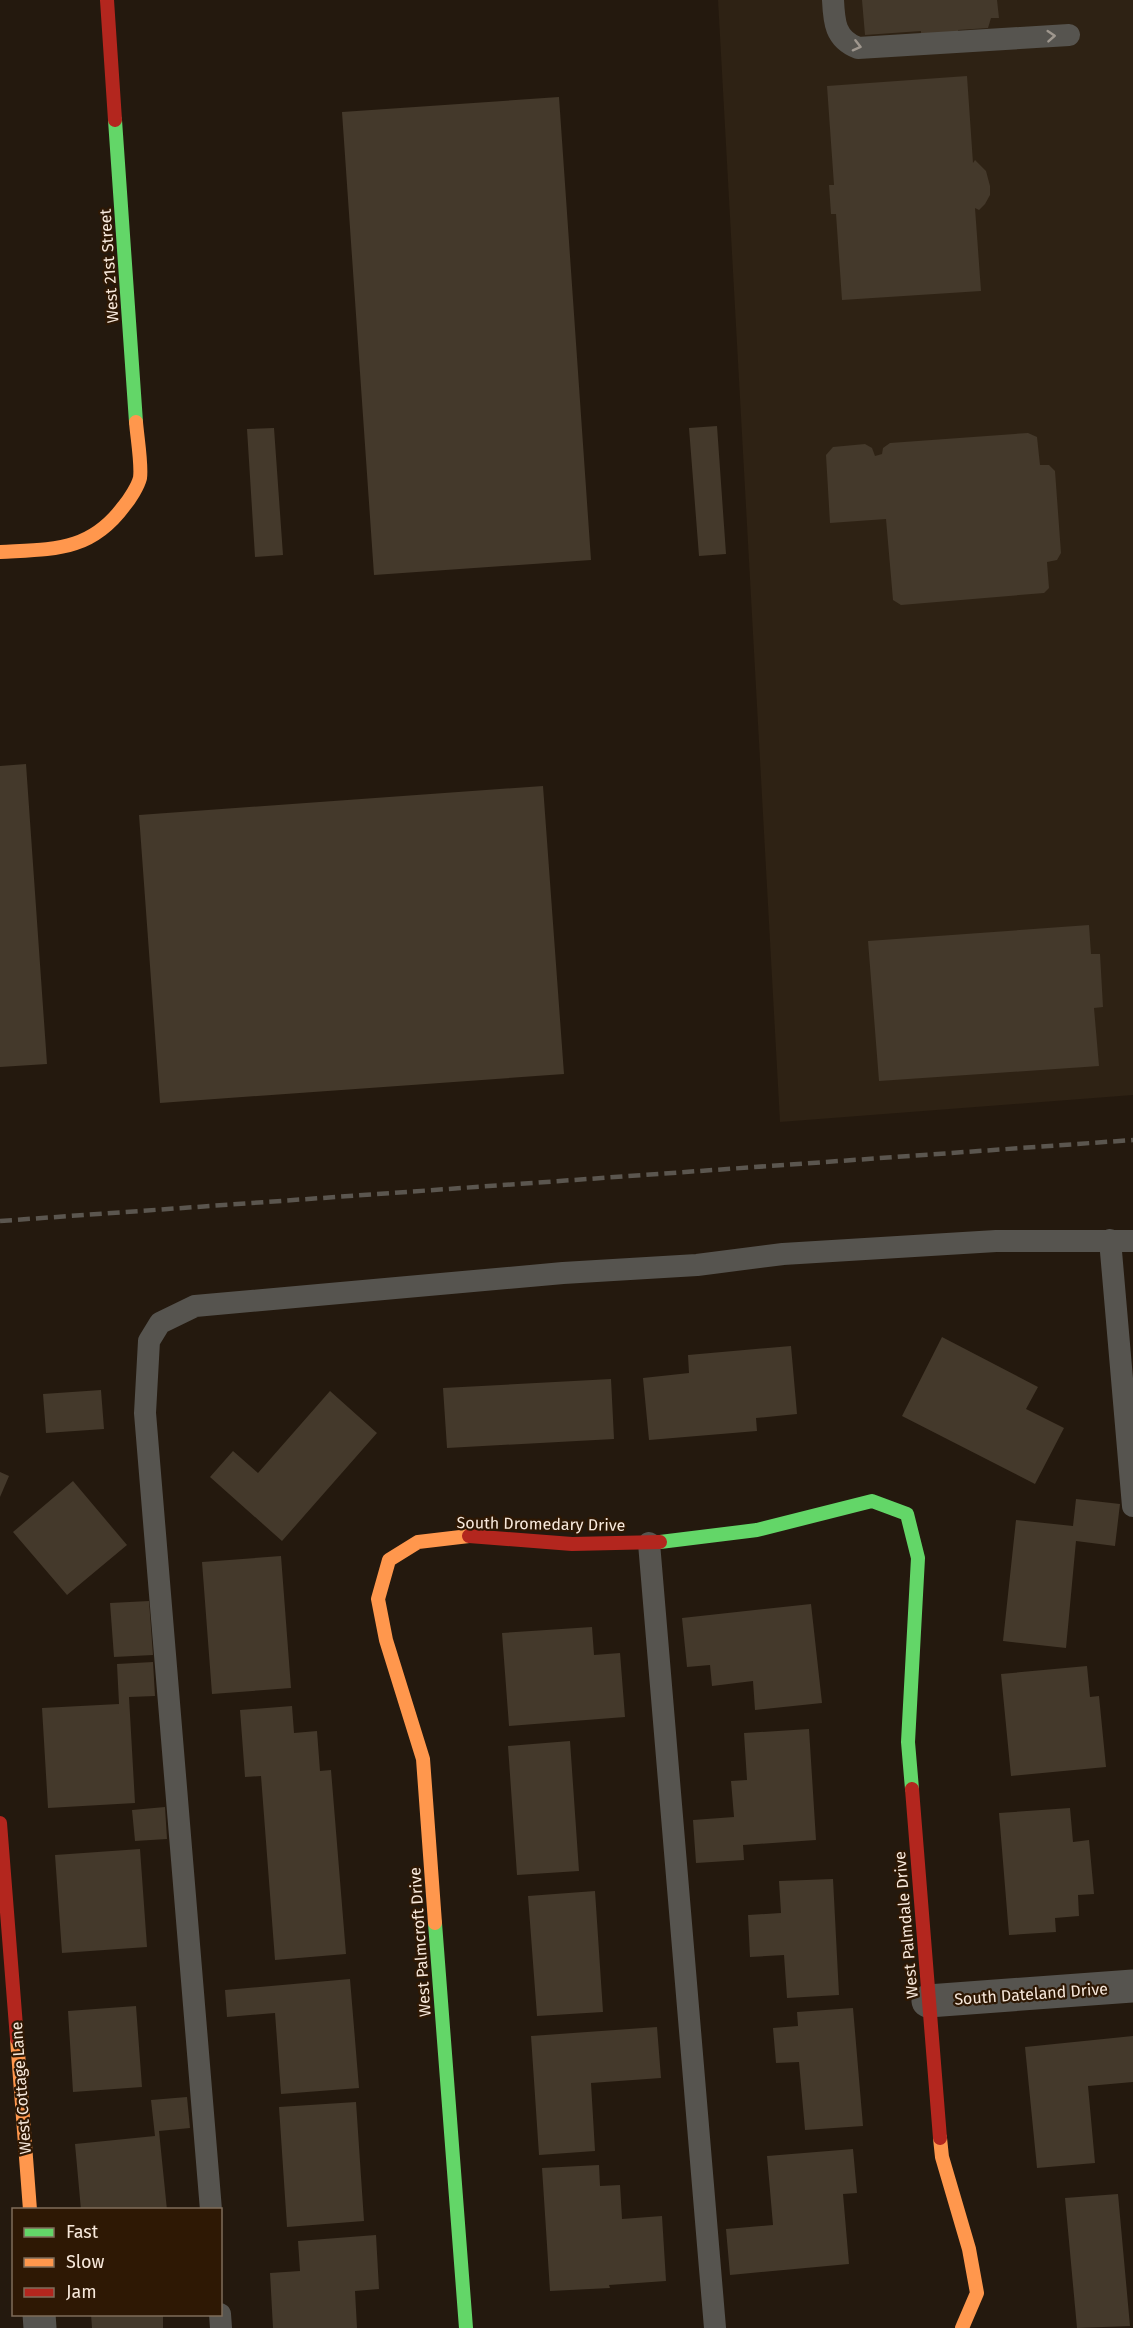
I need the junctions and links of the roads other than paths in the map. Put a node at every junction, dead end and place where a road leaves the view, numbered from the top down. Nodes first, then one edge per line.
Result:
1 (107, 0) edge
2 (832, 0) edge
3 (1069, 35) dead end
4 (0, 552) edge
5 (1110, 1240) junction
6 (1133, 1241) edge
7 (1133, 1506) edge
8 (907, 1514) joint
9 (649, 1543) junction
10 (389, 1560) joint
11 (0, 1823) edge
12 (1133, 1986) edge
13 (928, 2001) junction
14 (30, 2208) edge
15 (211, 2208) edge
16 (466, 2328) edge
17 (715, 2328) edge
18 (962, 2328) edge

1 - 4 street, West 21st Street
2 -> 3 lane
5 - 6 lane
5 - 7 lane
5 - 15 lane
8 - 9 street, South Dromedary Drive
8 - 13 street, West Palmdale Drive
9 - 10 street, South Dromedary Drive
9 - 17 lane
10 - 16 street, West Palmcroft Drive
11 - 14 street, West Cottage Lane
12 - 13 street, South Dateland Drive
13 - 18 street, West Palmdale Drive

